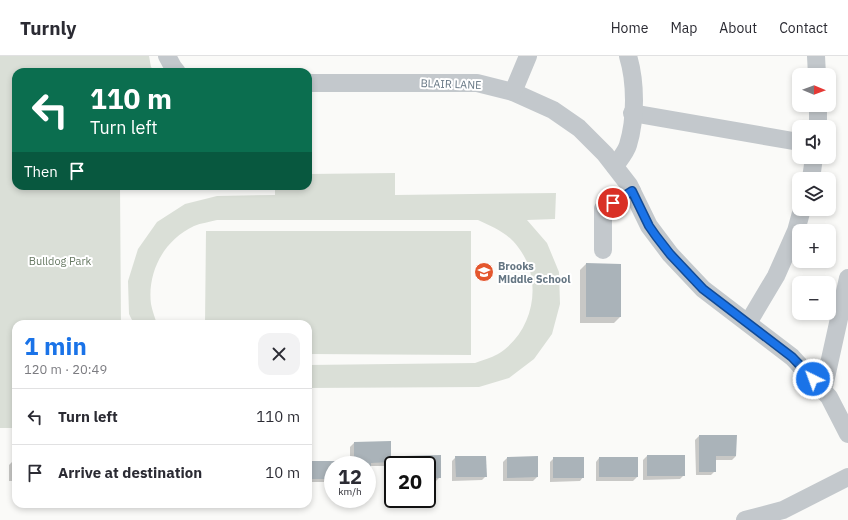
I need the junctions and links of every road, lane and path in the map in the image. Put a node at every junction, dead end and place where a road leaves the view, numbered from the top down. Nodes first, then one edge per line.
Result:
1 (167, 56) edge
2 (528, 56) edge
3 (628, 56) edge
4 (816, 56) edge
5 (174, 68) edge
6 (817, 68) edge
7 (312, 83) edge
8 (513, 92) junction
9 (632, 114) junction
10 (792, 141) edge
11 (615, 166) junction
12 (632, 191) junction
13 (800, 216) edge
14 (603, 250) dead end
15 (848, 278) edge
16 (748, 323) junction
17 (823, 391) junction
18 (848, 434) edge
19 (848, 478) edge
20 (745, 520) edge

1 - 5 street
2 - 8 street
3 - 9 street
4 - 6 street
7 - 8 street, BLAIR LANE
8 - 11 street, BLAIR LANE
9 - 10 street
9 - 11 street
11 - 12 street, BLAIR LANE
12 - 14 street
12 - 16 street, BLAIR LANE
13 - 16 street
15 - 17 street
16 - 17 street, BLAIR LANE
17 - 18 street, BLAIR LANE
19 - 20 street

